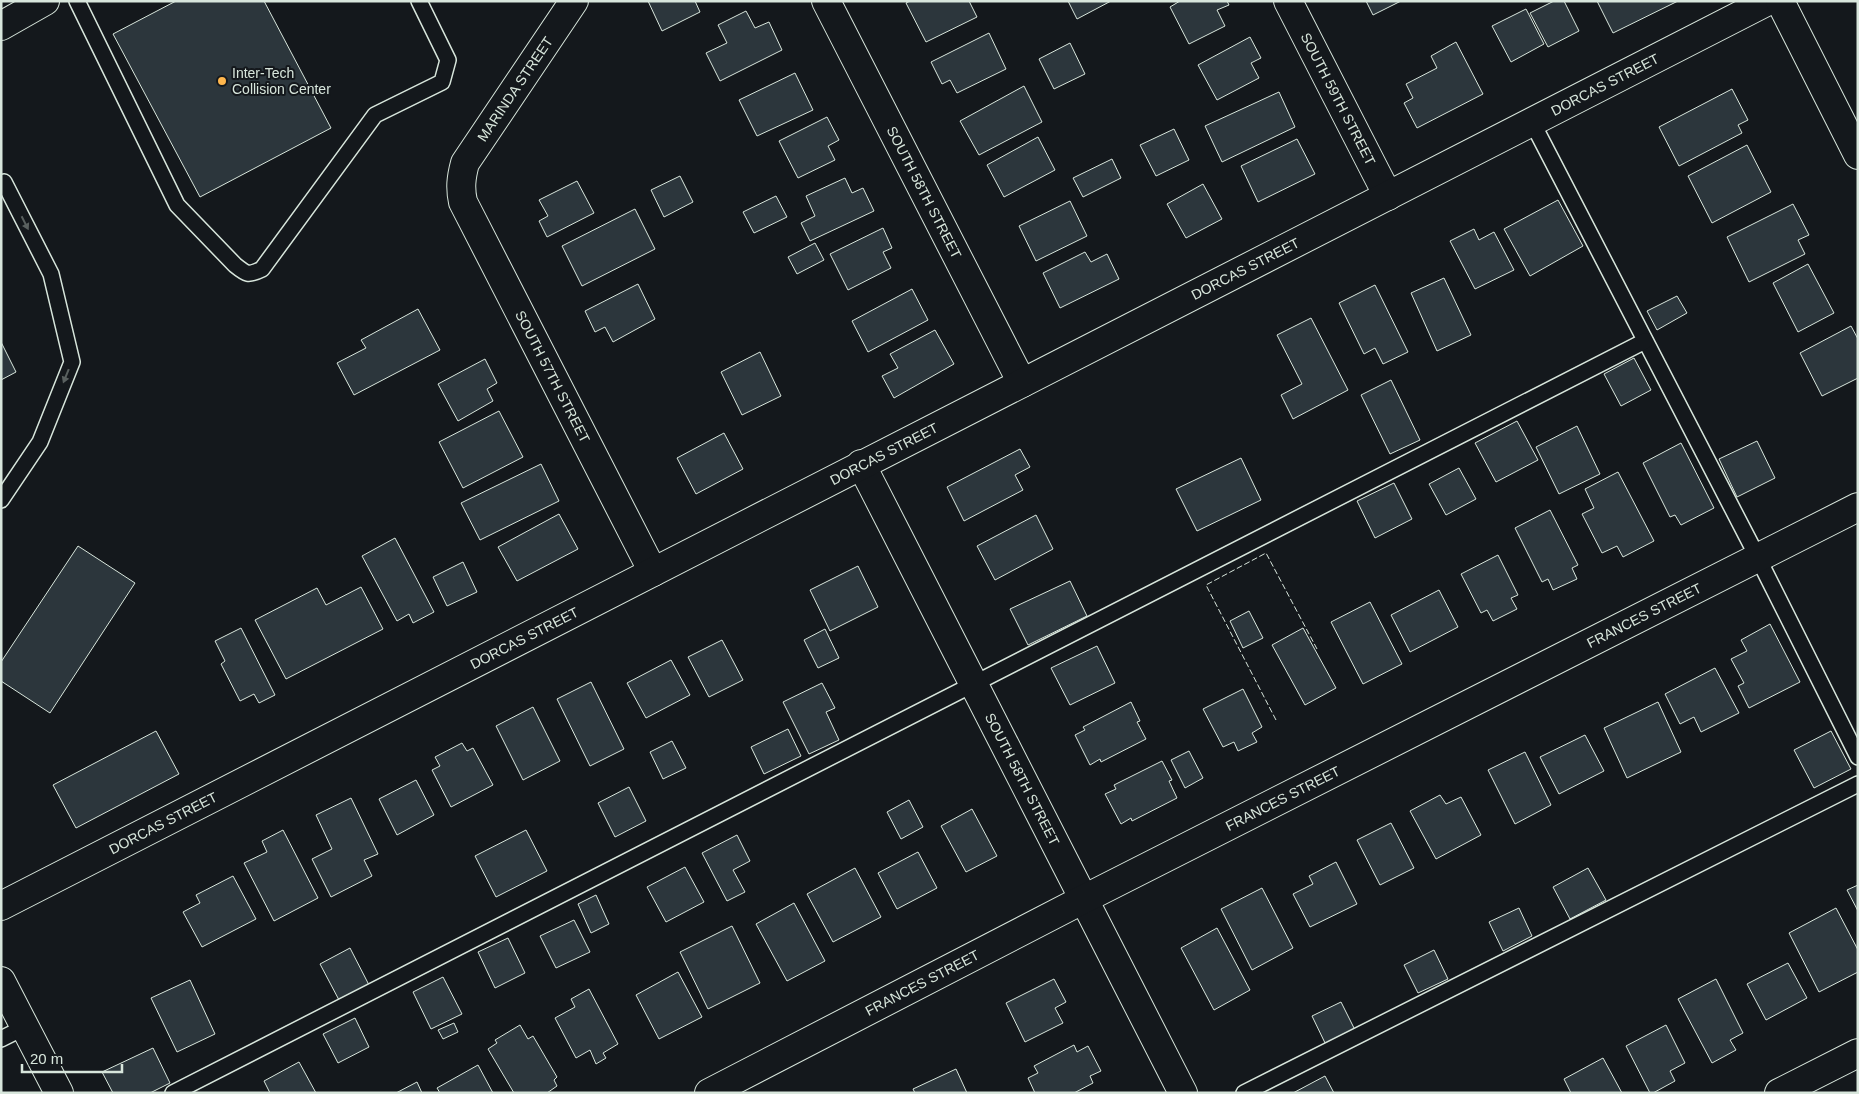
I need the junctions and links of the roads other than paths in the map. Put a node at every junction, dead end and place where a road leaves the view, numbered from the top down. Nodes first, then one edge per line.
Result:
1 (45, 1) edge
2 (77, 1) edge
3 (419, 1) edge
4 (574, 1) edge
5 (826, 1) edge
6 (1288, 1) edge
7 (1768, 1) edge
8 (1780, 1) edge
9 (1, 26) edge
10 (1532, 122) junction
11 (1858, 155) edge
12 (461, 178) joint
13 (1, 183) edge
14 (1388, 196) junction
15 (1645, 341) junction
16 (1022, 383) junction
17 (861, 464) junction
18 (1, 500) edge
19 (1858, 506) edge
20 (1758, 558) junction
21 (653, 572) junction
22 (974, 684) junction
23 (1858, 756) edge
24 (1858, 784) edge
25 (1084, 899) junction
26 (1, 906) edge
27 (1, 981) edge
28 (25, 1027) junction
29 (1, 1039) edge
30 (1858, 1053) edge
31 (59, 1093) edge
32 (173, 1093) edge
33 (709, 1093) edge
34 (1183, 1093) edge
35 (1244, 1093) edge
36 (1779, 1093) edge

1 - 9 street
2 - 3 lane
4 - 12 street, MARINDA STREET
5 - 16 street, SOUTH 58TH STREET
6 - 14 street, SOUTH 59TH STREET
7 - 10 street, DORCAS STREET
8 - 11 street
10 - 14 street, DORCAS STREET
10 - 15 lane
12 - 21 street, SOUTH 57TH STREET
13 -> 18 lane
14 - 16 street, DORCAS STREET
15 - 20 lane
15 - 22 lane
16 - 17 street, DORCAS STREET
17 - 21 street, DORCAS STREET
17 - 22 street, SOUTH 58TH STREET
19 - 20 street, FRANCES STREET
20 - 23 lane
20 - 25 street, FRANCES STREET
21 - 26 street, DORCAS STREET
22 - 25 street, SOUTH 58TH STREET
22 - 32 lane
24 - 35 lane
25 - 33 street, FRANCES STREET
25 - 34 street, SOUTH 58TH STREET
27 - 28 street
28 - 29 lane
28 - 31 street
30 - 36 street

